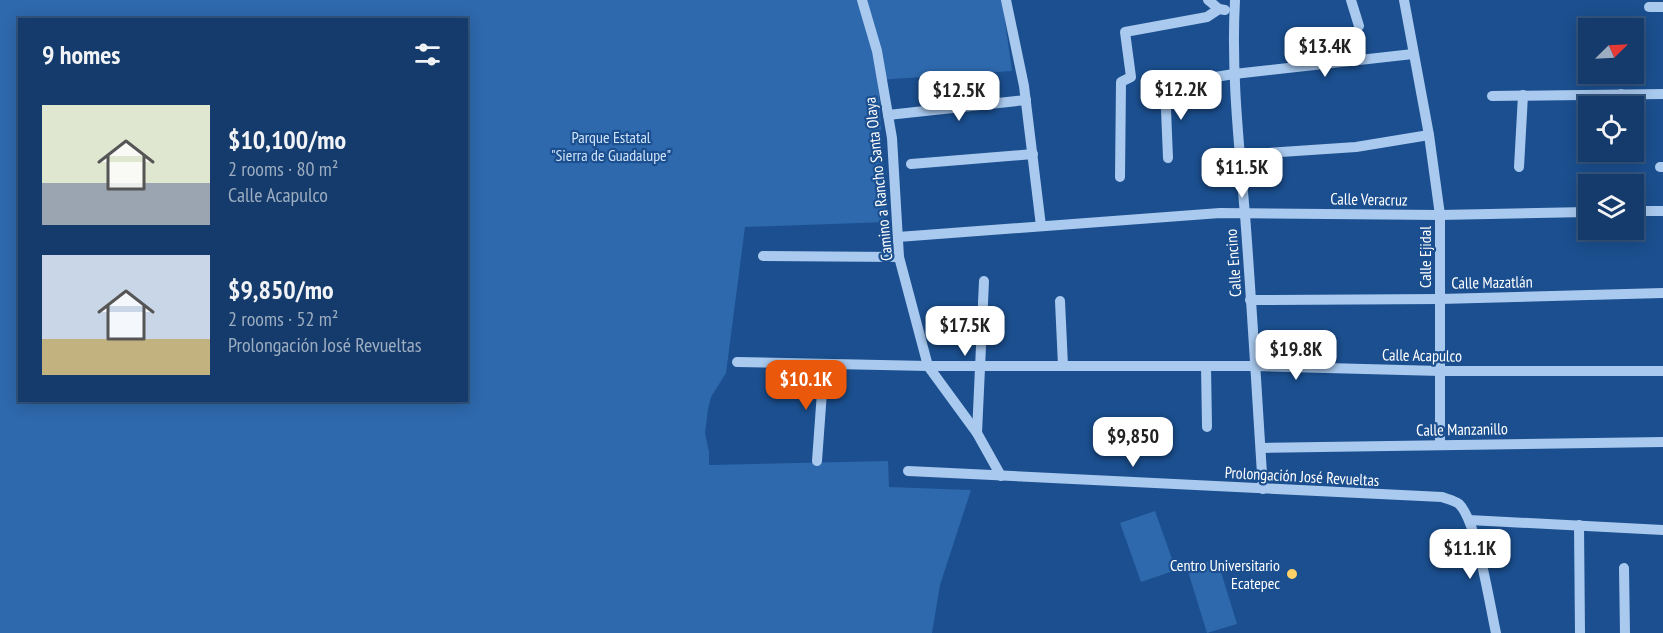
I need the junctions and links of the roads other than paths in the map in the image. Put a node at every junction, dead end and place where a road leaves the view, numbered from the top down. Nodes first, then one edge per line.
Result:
1 (862, 0) edge
2 (1006, 0) edge
3 (1208, 0) edge
4 (1235, 0) edge
5 (1351, 0) edge
6 (1404, 0) edge
7 (1650, 7) dead end
8 (1663, 7) edge
9 (1219, 9) junction
10 (1234, 13) junction
11 (1359, 26) dead end
12 (1413, 54) junction
13 (1234, 74) junction
14 (1621, 94) joint
15 (1663, 94) edge
16 (1523, 95) junction
17 (1492, 96) dead end
18 (1026, 100) junction
19 (888, 115) junction
20 (1429, 135) junction
21 (1032, 154) junction
22 (1238, 155) junction
23 (1168, 158) dead end
24 (911, 164) dead end
25 (1519, 167) dead end
26 (1120, 177) dead end
27 (1644, 211) edge
28 (1663, 211) edge
29 (1578, 212) edge
30 (1245, 213) junction
31 (1440, 215) junction
32 (1041, 226) junction
33 (898, 237) junction
34 (763, 255) dead end
35 (899, 257) junction
36 (984, 281) dead end
37 (1663, 293) edge
38 (1440, 299) junction
39 (1250, 300) junction
40 (1060, 301) dead end
41 (737, 362) dead end
42 (824, 364) junction
43 (928, 366) junction
44 (979, 366) junction
45 (1063, 366) junction
46 (1206, 366) junction
47 (1255, 366) junction
48 (1440, 371) junction
49 (1663, 371) edge
50 (1207, 428) dead end
51 (977, 433) junction
52 (1663, 442) edge
53 (1440, 444) junction
54 (1261, 448) junction
55 (817, 461) dead end
56 (908, 471) dead end
57 (1001, 476) junction
58 (1263, 489) junction
59 (1468, 520) junction
60 (1579, 525) junction
61 (1663, 530) edge
62 (1624, 568) dead end
63 (1496, 633) edge
64 (1580, 633) edge
65 (1625, 633) edge

1 - 19 street, Camino a Rancho Santa Olaya
2 - 18 street
3 - 9 street
4 - 10 street, Calle Encino
5 - 11 street
6 - 12 street, Calle Ejidal
7 - 8 street
9 - 10 street
9 - 26 street
10 - 13 street, Calle Encino
12 - 13 street
12 - 20 street, Calle Ejidal
13 - 22 street, Calle Encino
13 - 23 street
14 - 15 street
14 - 16 street
16 - 17 street
16 - 25 street
18 - 19 street
18 - 21 street
19 - 33 street, Camino a Rancho Santa Olaya
20 - 22 street
20 - 31 street, Calle Ejidal
21 - 24 street
21 - 32 street
22 - 30 street, Calle Encino
27 - 28 street
29 - 31 street, Calle Veracruz
30 - 31 street, Calle Veracruz
30 - 32 street, Calle Veracruz
30 - 39 street, Calle Encino
31 - 38 street, Calle Ejidal
32 - 33 street, Calle Veracruz
33 - 35 street, Camino a Rancho Santa Olaya
34 - 35 street
35 - 43 street, Camino a Rancho Santa Olaya
36 - 44 street
37 - 38 street, Calle Mazatlán
38 - 39 street, Calle Mazatlán
38 - 48 street, Calle Ejidal
39 - 47 street, Calle Encino
40 - 45 street
41 - 42 street, Calle Acapulco
42 - 43 street, Calle Acapulco
42 - 55 street
43 - 44 street, Calle Acapulco
43 - 51 street, Camino a Rancho Santa Olaya
44 - 45 street, Calle Acapulco
44 - 51 street
45 - 46 street, Calle Acapulco
46 - 47 street, Calle Acapulco
46 - 50 street
47 - 48 street, Calle Acapulco
47 - 54 street, Calle Encino
48 - 49 street, Calle Acapulco
48 - 53 street, Calle Ejidal
51 - 57 street, Camino a Rancho Santa Olaya
52 - 53 street, Calle Manzanillo
53 - 54 street, Calle Manzanillo
54 - 58 street, Calle Encino
56 - 57 street, Prolongación José Revueltas
57 - 58 street, Prolongación José Revueltas
58 - 59 street, Prolongación José Revueltas
59 - 60 street
59 - 63 street
60 - 61 street
60 - 64 street
62 - 65 street

